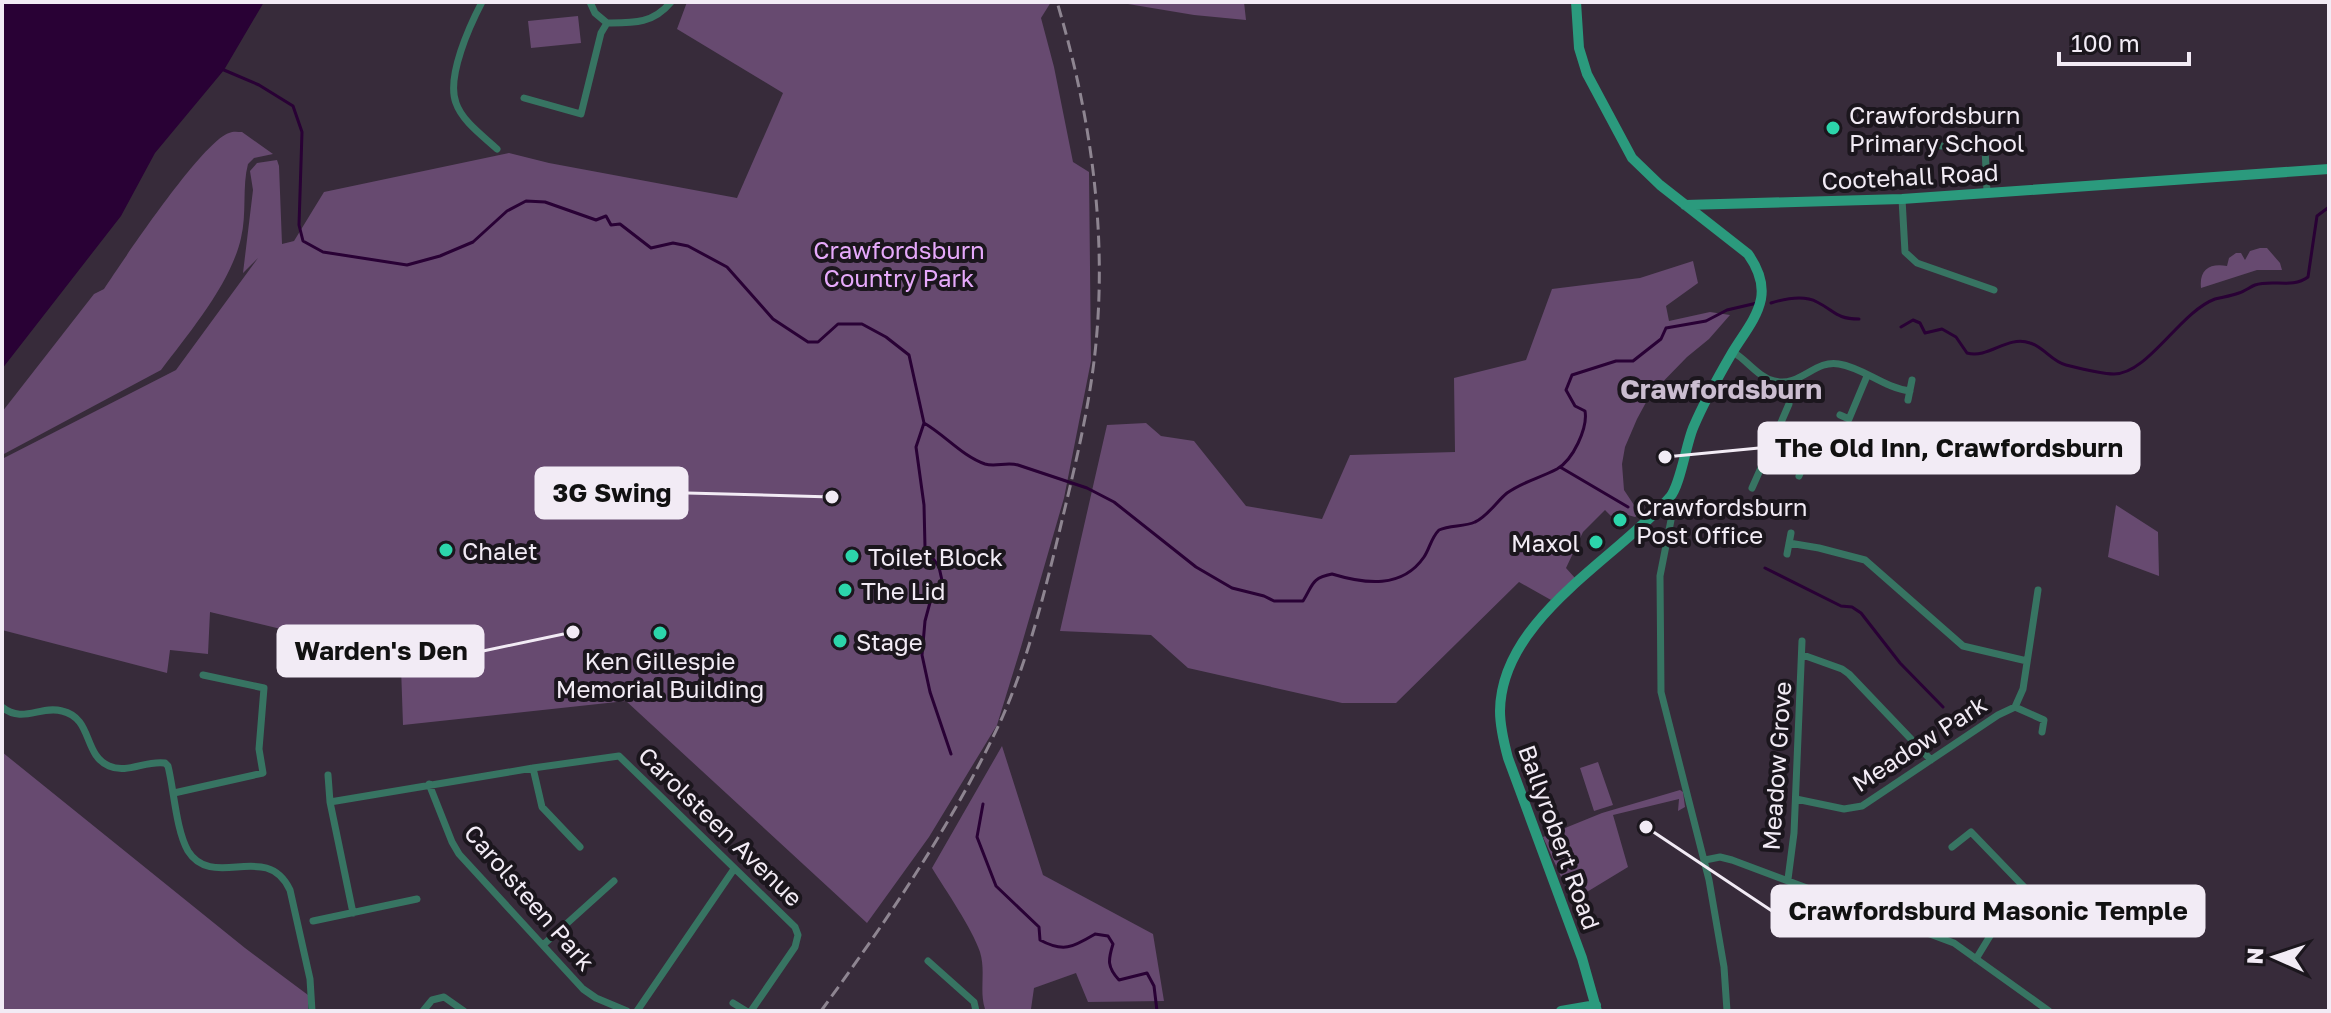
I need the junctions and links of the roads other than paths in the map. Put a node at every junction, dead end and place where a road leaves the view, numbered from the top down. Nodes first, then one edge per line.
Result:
1 (482, 2) edge
2 (590, 2) edge
3 (671, 2) edge
4 (1576, 2) edge
5 (607, 23) junction
6 (524, 98) dead end
7 (1941, 146) dead end
8 (497, 149) dead end
9 (2329, 169) edge
10 (1987, 193) junction
11 (1902, 199) junction
12 (1685, 205) junction
13 (1994, 290) dead end
14 (1733, 352) junction
15 (1867, 376) junction
16 (1912, 380) dead end
17 (1789, 382) junction
18 (1840, 415) dead end
19 (1773, 441) junction
20 (1799, 476) dead end
21 (1752, 488) dead end
22 (1668, 501) junction
23 (1791, 533) dead end
24 (1789, 543) junction
25 (1787, 554) dead end
26 (2038, 590) dead end
27 (1802, 641) dead end
28 (1803, 655) junction
29 (2027, 661) junction
30 (203, 675) dead end
31 (2, 707) edge
32 (2015, 707) junction
33 (2042, 732) dead end
34 (1931, 760) junction
35 (533, 768) junction
36 (328, 775) dead end
37 (429, 784) junction
38 (174, 793) junction
39 (1796, 799) junction
40 (330, 802) junction
41 (580, 847) dead end
42 (1952, 847) dead end
43 (1705, 860) junction
44 (734, 869) junction
45 (1788, 879) junction
46 (614, 881) dead end
47 (2021, 885) junction
48 (417, 899) dead end
49 (2100, 906) dead end
50 (353, 913) junction
51 (313, 921) dead end
52 (543, 945) junction
53 (1976, 959) junction
54 (928, 961) dead end
55 (733, 1003) dead end
56 (1597, 1008) edge
57 (312, 1011) edge
58 (423, 1011) edge
59 (464, 1011) edge
60 (627, 1011) edge
61 (637, 1011) edge
62 (748, 1011) edge
63 (976, 1011) edge
64 (1561, 1011) edge
65 (1727, 1011) edge
66 (2049, 1011) edge

1 - 8 street
2 - 5 street
3 - 5 street
4 - 12 main road
5 - 6 street
7 - 10 street
9 - 10 main road, Cootehall Road
10 - 11 main road, Cootehall Road
11 - 12 main road, Cootehall Road
11 - 13 street
12 - 14 main road
14 - 17 street
14 - 22 main road
15 - 16 street
15 - 17 street
15 - 18 street
17 - 19 street
19 - 20 street
19 - 21 street
22 - 43 street
22 - 56 main road, Ballyrobert Road
23 - 24 street
24 - 25 street
24 - 29 street
26 - 29 street, Meadow Park
27 - 28 street, Meadow Grove
28 - 34 street, Meadow Grove
28 - 39 street, Meadow Grove
29 - 32 street, Meadow Park
30 - 38 street
31 - 38 street
32 - 33 street, Meadow Park
32 - 34 street, Meadow Park
34 - 39 street, Meadow Park
35 - 37 street, Carolsteen Avenue
35 - 41 street
35 - 44 street, Carolsteen Avenue
36 - 40 street
37 - 40 street, Carolsteen Avenue
37 - 52 street, Carolsteen Park
38 - 57 street
39 - 45 street, Meadow Grove
40 - 50 street
42 - 47 street
43 - 45 street
43 - 65 street
44 - 61 street
44 - 62 street, Carolsteen Avenue
45 - 53 street
46 - 52 street
47 - 49 street
47 - 53 street
48 - 50 street
50 - 51 street
52 - 60 street, Carolsteen Park
53 - 66 street
54 - 63 street
55 - 62 street, Carolsteen Avenue
56 - 64 main road
58 - 59 street

